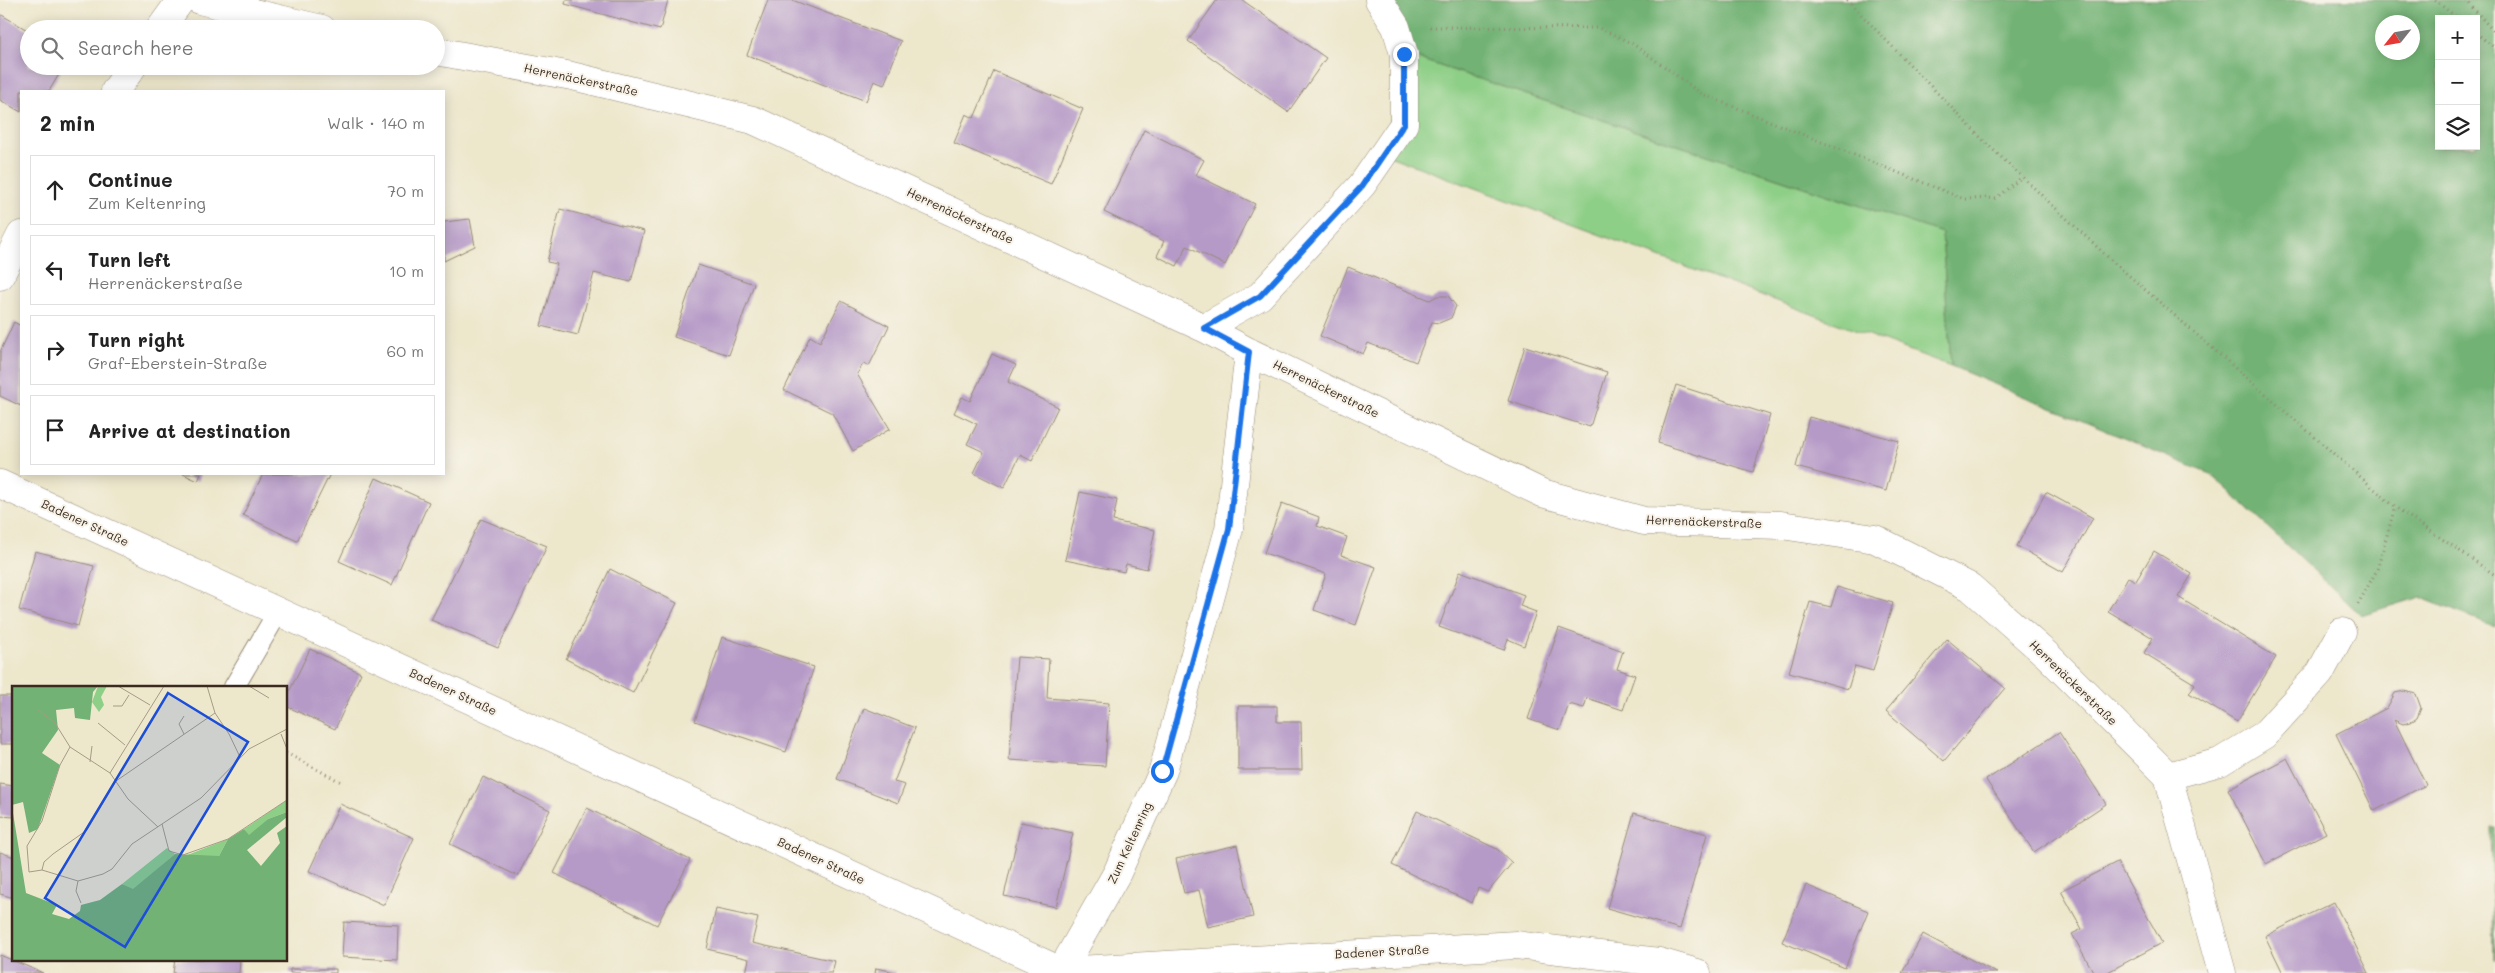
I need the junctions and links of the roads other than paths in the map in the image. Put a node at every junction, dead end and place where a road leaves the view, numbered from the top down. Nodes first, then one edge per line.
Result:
1 (181, 0) edge
2 (199, 0) edge
3 (1379, 0) edge
4 (167, 20) edge
5 (284, 20) edge
6 (445, 53) edge
7 (127, 75) edge
8 (116, 90) edge
9 (20, 237) edge
10 (0, 276) edge
11 (1204, 328) junction
12 (1249, 352) junction
13 (0, 484) edge
14 (278, 612) junction
15 (2342, 632) road end
16 (235, 686) edge
17 (2168, 776) junction
18 (1060, 972) edge
19 (1697, 973) edge
20 (2222, 973) edge

1 - 4 street
2 - 5 street
3 - 11 street
6 - 11 street, Herrenäckerstraße
7 - 8 street
9 - 10 street
11 - 12 street, Herrenäckerstraße
12 - 17 street, Herrenäckerstraße
12 - 18 street, Zum Keltenring
13 - 14 street, Badener Straße
14 - 16 lane
14 - 18 street, Badener Straße
15 - 17 street
17 - 20 street, Herrenäckerstraße
18 - 19 street, Badener Straße

